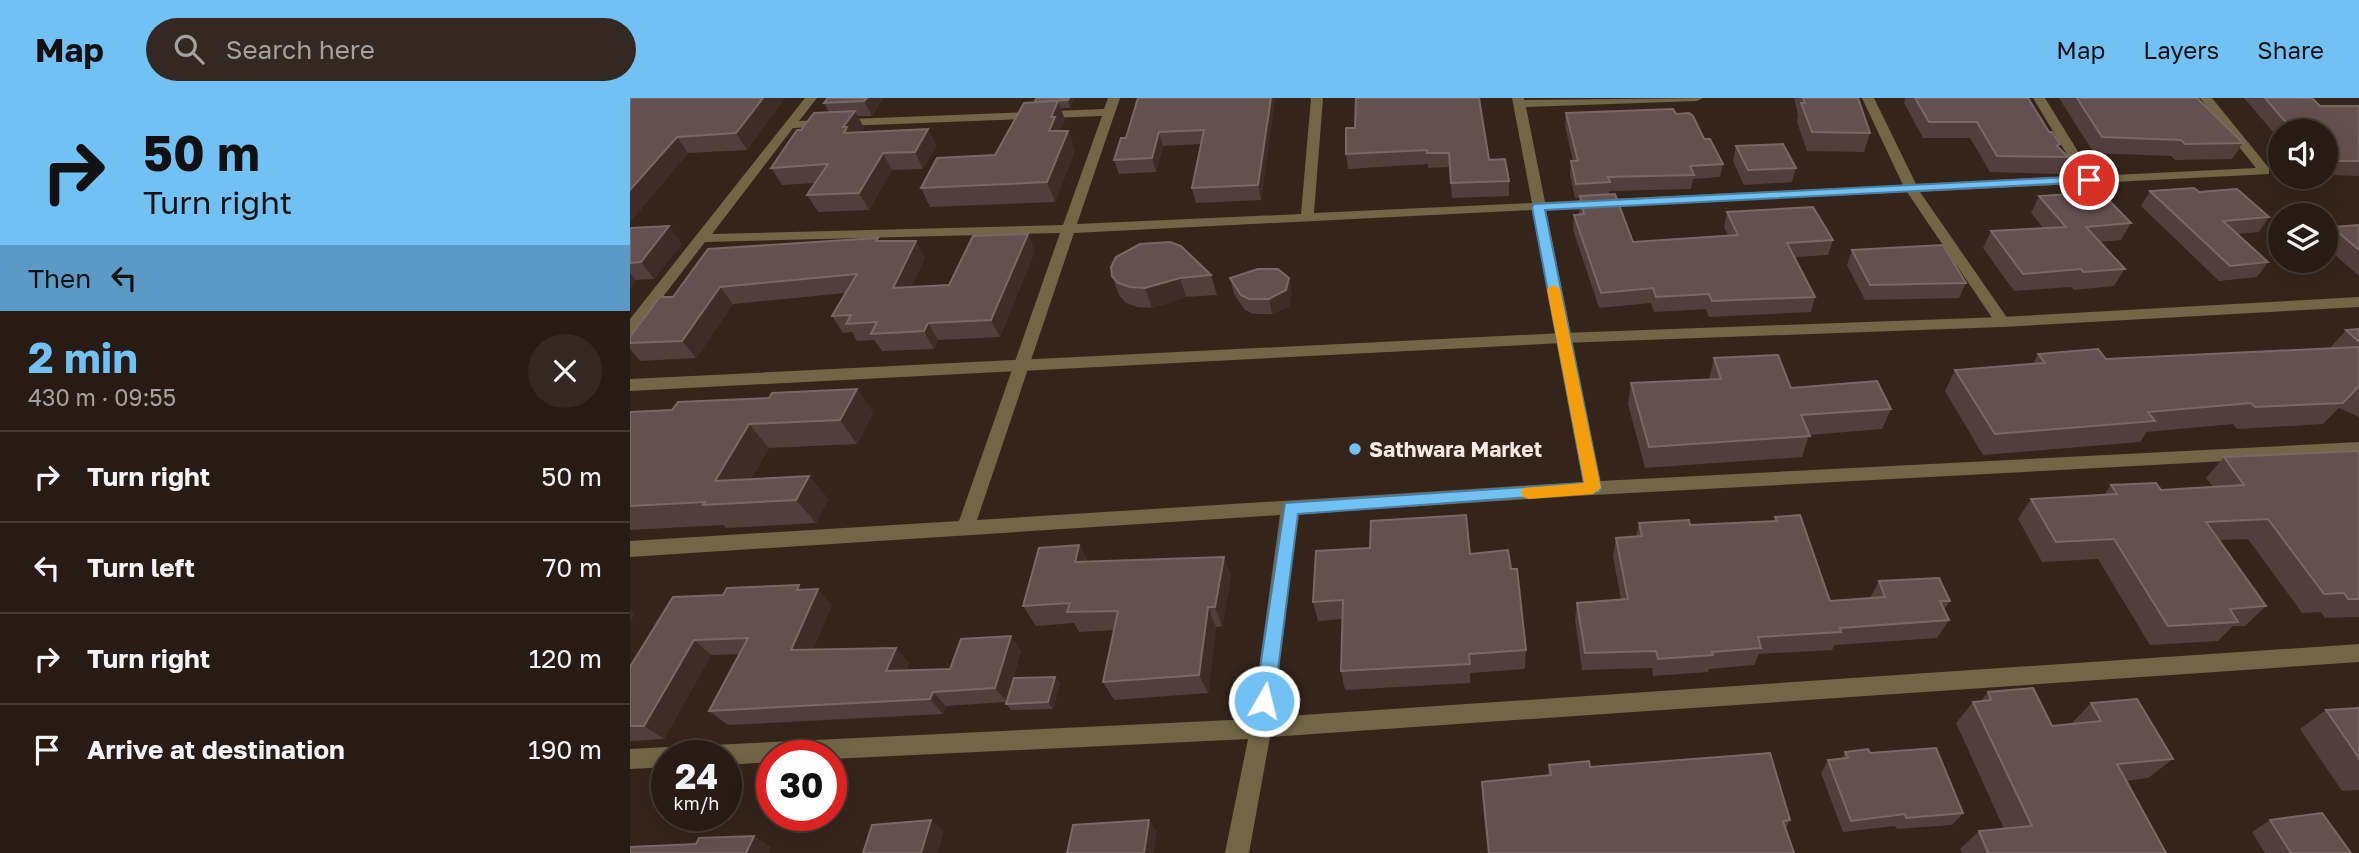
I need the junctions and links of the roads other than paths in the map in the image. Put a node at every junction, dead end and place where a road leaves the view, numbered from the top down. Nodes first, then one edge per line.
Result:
1 (811, 98) edge
2 (1317, 98) edge
3 (1697, 98) edge
4 (1868, 98) edge
5 (2039, 98) edge
6 (2206, 98) edge
7 (1519, 101) edge
8 (1112, 105) edge
9 (790, 125) junction
10 (2089, 180) junction
11 (1911, 188) junction
12 (1538, 207) junction
13 (1307, 218) junction
14 (1068, 229) junction
15 (701, 239) junction
16 (2359, 302) edge
17 (2002, 322) junction
18 (630, 329) edge
19 (1563, 338) junction
20 (1020, 365) junction
21 (630, 384) edge
22 (2359, 448) edge
23 (1593, 488) junction
24 (1290, 508) junction
25 (965, 529) junction
26 (630, 549) edge
27 (2359, 653) edge
28 (1261, 728) junction
29 (742, 753) edge
30 (651, 758) edge
31 (630, 759) edge
32 (1237, 853) edge

1 - 9 street
2 - 13 street
3 - 7 street
4 - 11 street
5 - 10 street
6 - 10 street
7 - 12 street
8 - 9 street
8 - 14 street
9 - 15 street
10 - 11 street
11 - 12 street
11 - 17 street
12 - 13 street
12 - 19 street
13 - 14 street
14 - 15 street
14 - 20 street
15 - 18 street
16 - 17 street
17 - 19 street
19 - 20 street
19 - 23 street
20 - 21 street
20 - 25 street
22 - 23 street
23 - 24 street
24 - 25 street
24 - 28 street
25 - 26 street
27 - 28 street
28 - 29 street
28 - 32 street
30 - 31 street

